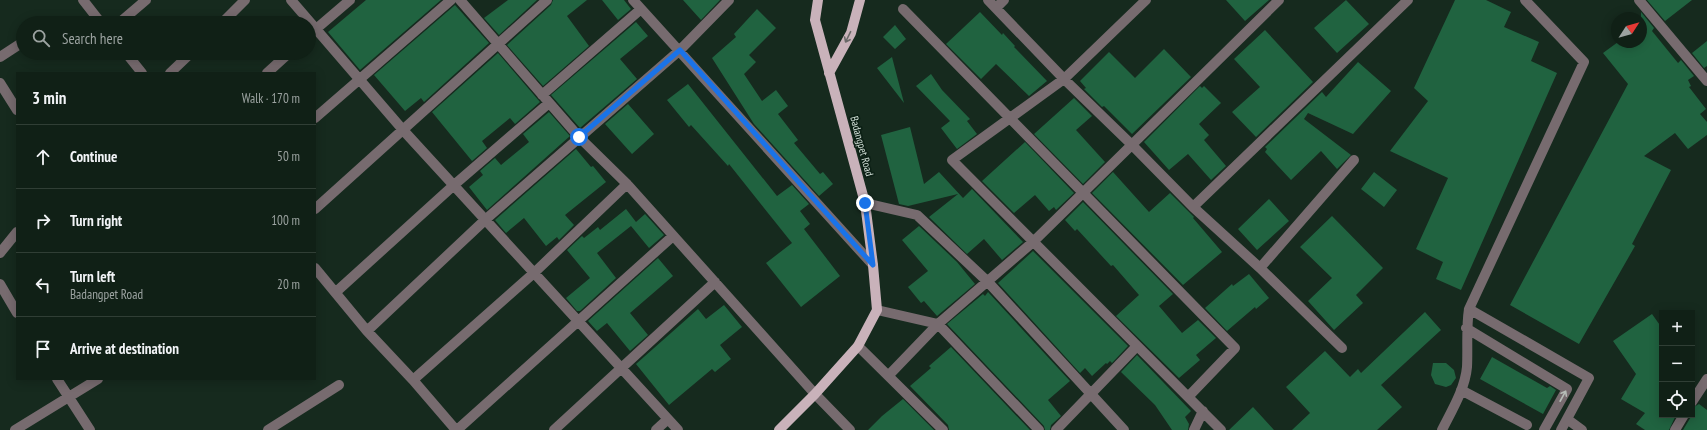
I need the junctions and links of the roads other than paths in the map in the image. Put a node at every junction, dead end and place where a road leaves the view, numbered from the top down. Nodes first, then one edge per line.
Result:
1 (83, 0) edge
2 (146, 0) edge
3 (246, 0) edge
4 (291, 0) edge
5 (350, 0) edge
6 (451, 0) edge
7 (460, 0) edge
8 (547, 0) edge
9 (729, 0) edge
10 (818, 0) edge
11 (860, 0) edge
12 (988, 0) edge
13 (1004, 0) edge
14 (1146, 0) edge
15 (1279, 0) edge
16 (1408, 0) edge
17 (1525, 0) edge
18 (1639, 0) edge
19 (636, 3) edge
20 (996, 8) junction
21 (903, 9) dead end
22 (96, 16) edge
23 (127, 16) edge
24 (229, 16) edge
25 (302, 16) edge
26 (316, 29) edge
27 (316, 36) edge
28 (499, 43) junction
29 (16, 47) edge
30 (680, 50) junction
31 (0, 57) edge
32 (132, 60) edge
33 (184, 60) edge
34 (281, 60) edge
35 (141, 72) edge
36 (171, 72) edge
37 (268, 72) edge
38 (829, 72) junction
39 (1064, 79) junction
40 (359, 80) junction
41 (1707, 81) edge
42 (0, 83) edge
43 (542, 95) junction
44 (549, 103) junction
45 (16, 108) edge
46 (316, 117) edge
47 (1011, 119) junction
48 (403, 130) junction
49 (579, 137) junction
50 (1132, 145) junction
51 (1354, 160) dead end
52 (627, 184) junction
53 (454, 186) junction
54 (1082, 193) junction
55 (865, 203) junction
56 (1193, 207) junction
57 (316, 208) edge
58 (485, 220) junction
59 (16, 233) edge
60 (673, 236) junction
61 (1033, 242) junction
62 (0, 252) edge
63 (873, 265) junction
64 (1260, 268) junction
65 (316, 269) edge
66 (535, 272) junction
67 (715, 282) junction
68 (988, 282) junction
69 (0, 284) edge
70 (336, 292) junction
71 (1469, 309) junction
72 (877, 310) junction
73 (16, 311) edge
74 (579, 320) junction
75 (938, 324) junction
76 (1466, 328) junction
77 (367, 331) junction
78 (858, 346) junction
79 (1137, 346) junction
80 (1342, 348) dead end
81 (622, 369) junction
82 (889, 375) junction
83 (1707, 379) edge
84 (58, 380) edge
85 (96, 380) edge
86 (413, 380) junction
87 (339, 385) dead end
88 (1461, 390) junction
89 (815, 394) junction
90 (1091, 395) junction
91 (1188, 397) junction
92 (1695, 397) edge
93 (68, 398) junction
94 (1203, 412) junction
95 (1682, 418) edge
96 (668, 419) junction
97 (1567, 419) junction
98 (1527, 425) dead end
99 (15, 430) edge
100 (90, 430) edge
101 (268, 430) edge
102 (457, 430) edge
103 (554, 430) edge
104 (656, 430) edge
105 (678, 430) edge
106 (779, 430) edge
107 (850, 430) edge
108 (943, 430) edge
109 (1039, 430) edge
110 (1056, 430) edge
111 (1124, 430) edge
112 (1194, 430) edge
113 (1221, 430) edge
114 (1442, 430) edge
115 (1544, 430) edge
116 (1561, 430) edge
117 (1582, 430) edge
118 (1675, 430) edge

1 - 22 street
2 - 23 street
3 - 24 street
4 - 25 street
5 - 26 street
6 - 40 street
7 - 28 street
8 - 28 street
9 - 30 street
10 - 38 main road, Badangpet Road
11 -> 38 main road
12 - 20 street
13 - 20 street
14 - 39 street
15 - 50 street
16 - 56 street
17 - 71 street
18 - 41 street
19 - 30 street
19 - 43 street
20 - 39 street
21 - 47 street
27 - 40 street
28 - 43 street
28 - 48 street
29 - 31 street
30 - 49 street
30 - 63 street
32 - 35 street
33 - 36 street
34 - 37 street
38 - 55 main road, Badangpet Road
39 - 47 street
39 - 50 street
40 - 46 street
40 - 48 street
42 - 45 street
43 - 44 street
44 - 49 street
44 - 53 street
47 - 54 street
47 - 61 street
48 - 53 street
48 - 57 street
49 - 52 street
49 - 58 street
50 - 54 street
50 - 56 street
51 - 64 street
52 - 60 street
52 - 66 street
53 - 58 street
53 - 70 street
54 - 61 street
54 - 91 street
55 - 63 main road, Badangpet Road
55 - 68 street
56 - 64 street
58 - 66 street
58 - 77 street
59 - 62 street
60 - 67 street
60 - 74 street
61 - 68 street
61 - 79 street
63 - 72 main road, Badangpet Road
64 - 80 street
65 - 70 street
66 - 74 street
66 - 86 street
67 - 81 street
67 - 89 street
68 - 75 street
68 - 90 street
69 - 73 street
70 - 77 street
71 - 76 street
71 - 97 street
72 - 75 street
72 - 78 main road
74 - 81 street
74 - 102 street
75 - 82 street
75 - 109 street
76 - 88 street
115 -> 76 street
77 - 86 street
78 - 82 street
78 - 89 main road
79 - 90 street
79 - 91 street
81 - 96 street
81 - 103 street
82 - 108 street
83 - 92 street
84 - 93 street
85 - 93 street
86 - 102 street
87 - 101 street
88 - 98 street
88 - 114 street
89 - 106 main road
89 - 107 street
90 - 110 street
90 - 111 street
91 - 94 street
93 - 99 street
93 - 100 street
94 - 112 street
94 - 113 street
95 - 118 street
96 - 104 street
96 - 105 street
97 - 116 street
97 - 117 street

